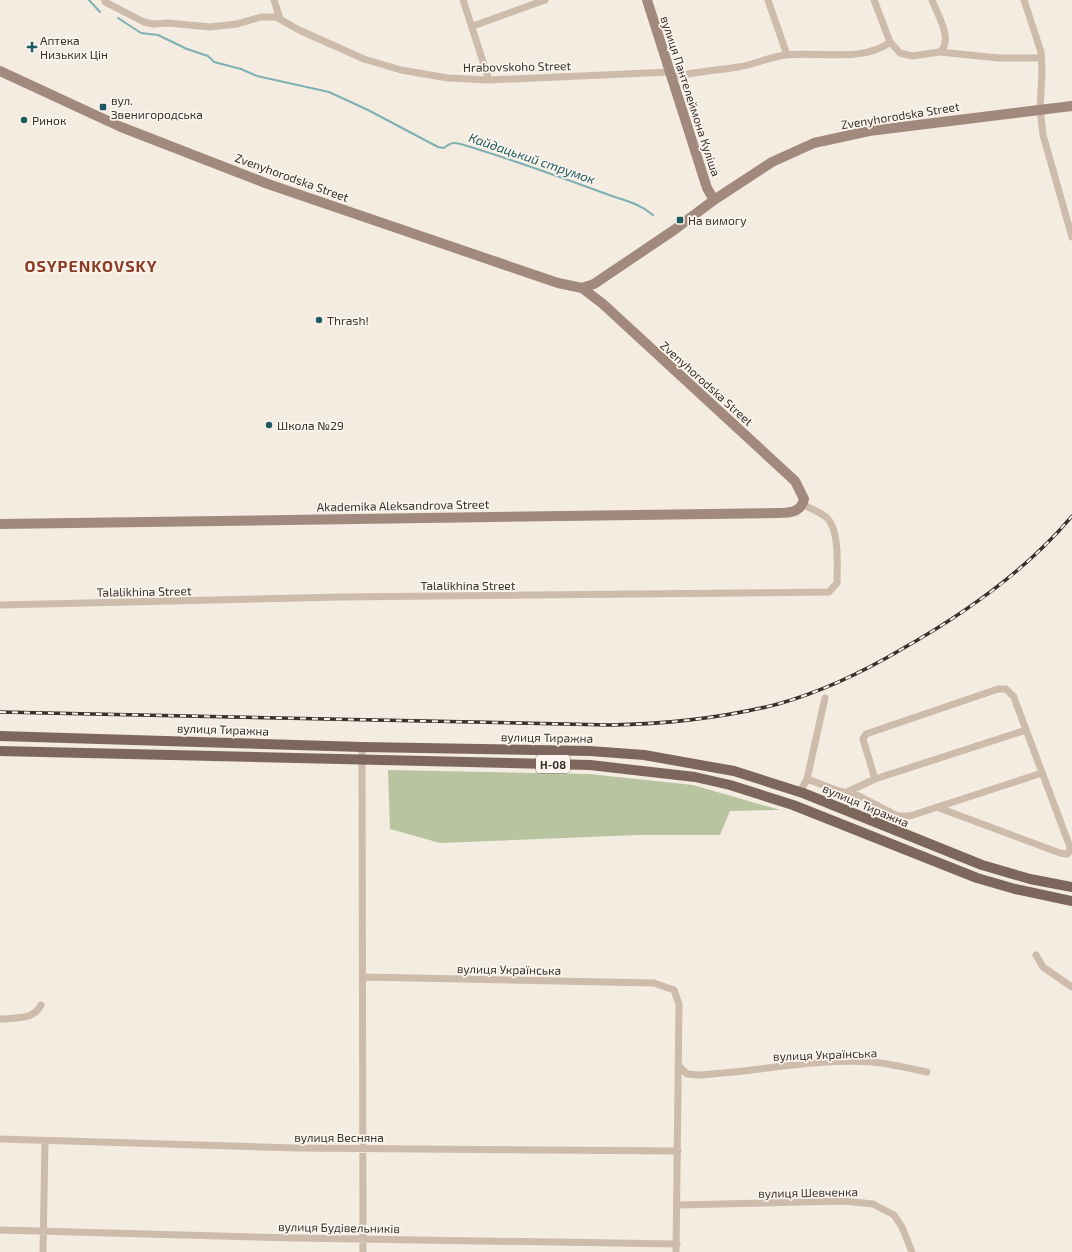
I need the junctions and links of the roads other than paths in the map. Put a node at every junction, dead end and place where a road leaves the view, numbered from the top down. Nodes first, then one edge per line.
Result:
1 (105, 0) edge
2 (274, 0) edge
3 (463, 0) edge
4 (545, 0) edge
5 (647, 0) edge
6 (768, 0) edge
7 (874, 0) edge
8 (932, 0) edge
9 (1024, 0) edge
10 (280, 19) junction
11 (473, 26) junction
12 (890, 42) junction
13 (940, 52) junction
14 (787, 55) junction
15 (1041, 58) junction
16 (0, 71) edge
17 (671, 75) junction
18 (489, 80) junction
19 (1072, 106) edge
20 (1040, 110) junction
21 (714, 200) junction
22 (1072, 238) edge
23 (582, 288) junction
24 (803, 504) junction
25 (0, 524) edge
26 (0, 605) edge
27 (825, 698) dead end
28 (1026, 730) junction
29 (0, 736) edge
30 (362, 747) junction
31 (0, 751) edge
32 (363, 760) junction
33 (1042, 773) junction
34 (806, 779) junction
35 (875, 779) junction
36 (800, 792) junction
37 (845, 793) junction
38 (793, 805) junction
39 (939, 808) junction
40 (1072, 887) edge
41 (1072, 901) edge
42 (1036, 955) dead end
43 (363, 977) junction
44 (1072, 987) edge
45 (41, 1005) dead end
46 (0, 1019) edge
47 (679, 1066) junction
48 (927, 1072) dead end
49 (0, 1139) edge
50 (45, 1141) junction
51 (363, 1148) junction
52 (678, 1151) junction
53 (678, 1206) junction
54 (0, 1230) edge
55 (45, 1231) junction
56 (362, 1238) junction
57 (677, 1244) junction
58 (43, 1252) edge
59 (362, 1252) edge
60 (676, 1252) edge
61 (912, 1252) edge

1 - 10 street
2 - 10 street
3 - 11 street
4 - 11 street
5 - 17 street, вулиця Пантелеймона Куліша
6 - 14 street
7 - 12 street
8 - 13 street
9 - 15 street
10 - 18 street, Hrabovskoho Street
11 - 18 street
12 - 13 street
12 - 14 street, Hrabovskoho Street
13 - 15 street
14 - 17 street, Hrabovskoho Street
15 - 20 street
16 - 23 street, Zvenyhorodska Street
17 - 18 street, Hrabovskoho Street
17 - 21 street, вулиця Пантелеймона Куліша
19 - 20 street, Zvenyhorodska Street
20 - 21 street, Zvenyhorodska Street
20 - 22 street
21 - 23 street, Zvenyhorodska Street
23 - 24 street, Zvenyhorodska Street
24 - 25 street, Akademika Aleksandrova Street
24 - 26 street, Talalikhina Street
27 - 34 street
28 - 33 street
28 - 35 street
28 - 35 street
29 - 30 main road, вулиця Тиражна / Н-08
30 - 32 street
30 - 36 main road, вулиця Тиражна / Н-08
31 - 32 main road, Н-08
32 - 38 main road, Н-08
32 - 43 street
33 - 39 street
33 - 39 street
34 - 36 street
34 - 37 street
35 - 37 street
36 - 38 main road
36 - 40 main road, вулиця Тиражна / Н-08
37 - 39 street
38 - 41 main road, Н-08
42 - 44 street
43 - 47 street, вулиця Українська
43 - 51 street
45 - 46 street
47 - 48 street, вулиця Українська
47 - 52 street, вулиця Українська
49 - 50 street, вулиця Весняна
50 - 51 street, вулиця Весняна
50 - 55 street
51 - 52 street, вулиця Весняна
51 - 56 street
52 - 53 street, вулиця Українська
53 - 57 street, вулиця Українська
53 - 61 street, вулиця Шевченка
54 - 55 street, вулиця Будівельників
55 - 56 street, вулиця Будівельників
55 - 58 street
56 - 57 street, вулиця Будівельників
56 - 59 street
57 - 60 street, вулиця Українська

